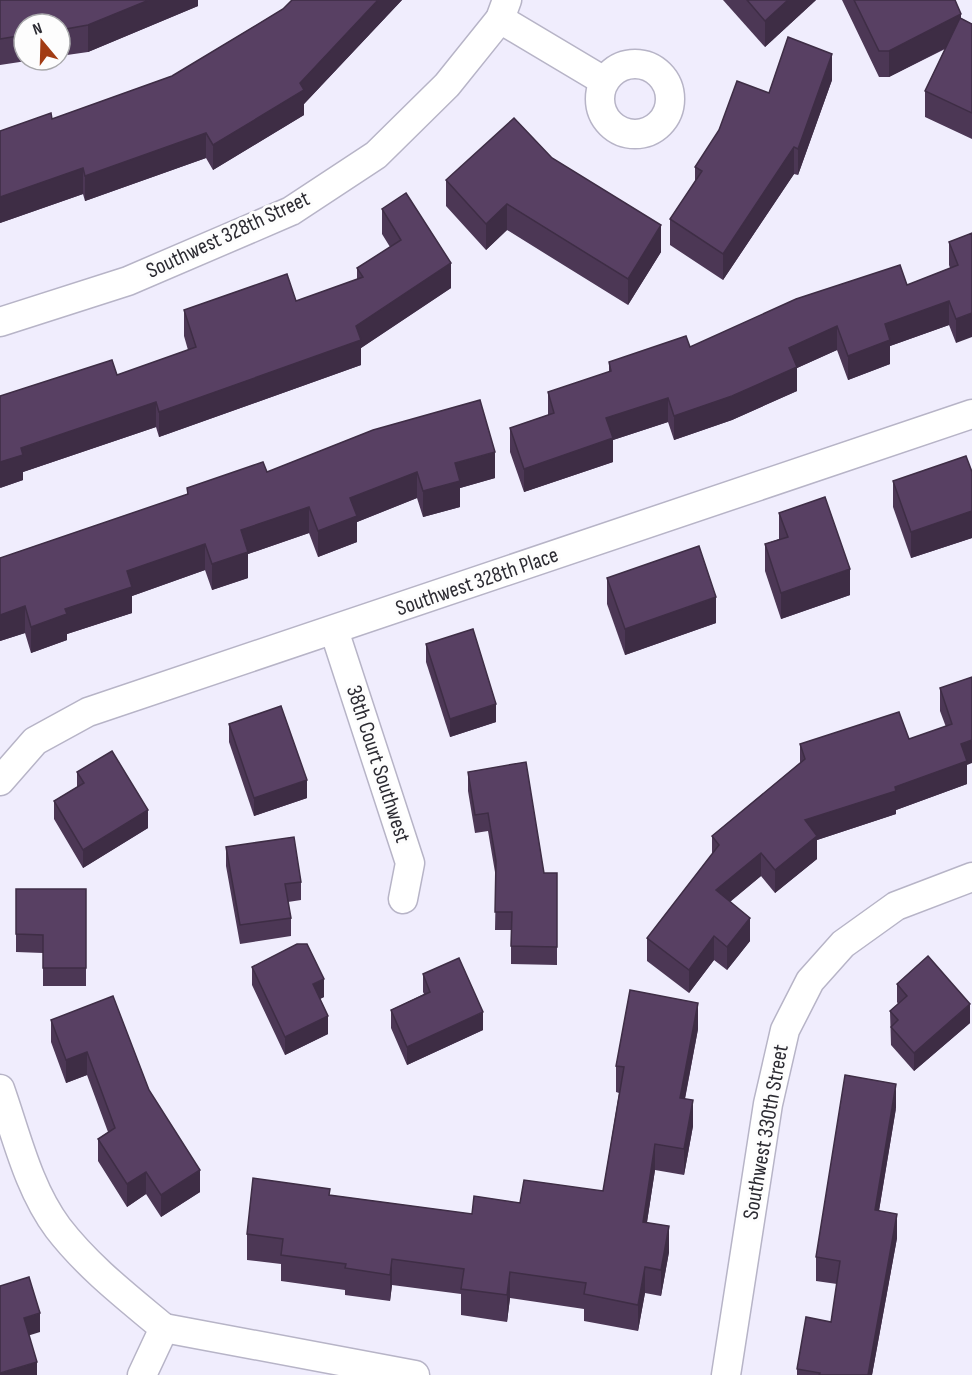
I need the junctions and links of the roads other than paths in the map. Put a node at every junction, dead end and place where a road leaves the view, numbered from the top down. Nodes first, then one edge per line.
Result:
1 (503, 10) edge
2 (604, 81) dead end
3 (0, 322) edge
4 (972, 414) edge
5 (334, 630) junction
6 (0, 781) edge
7 (972, 877) edge
8 (403, 899) dead end
9 (0, 1089) edge
10 (164, 1328) junction
11 (142, 1375) edge
12 (416, 1375) edge
13 (726, 1375) edge

1 - 2 street, Southwest 328th Street
1 - 3 street, Southwest 328th Street
4 - 5 street, Southwest 328th Place
5 - 6 street, Southwest 328th Place
5 - 8 street, 38th Court Southwest
7 - 13 street, Southwest 330th Street
9 - 10 street
10 - 11 street
10 - 12 street

